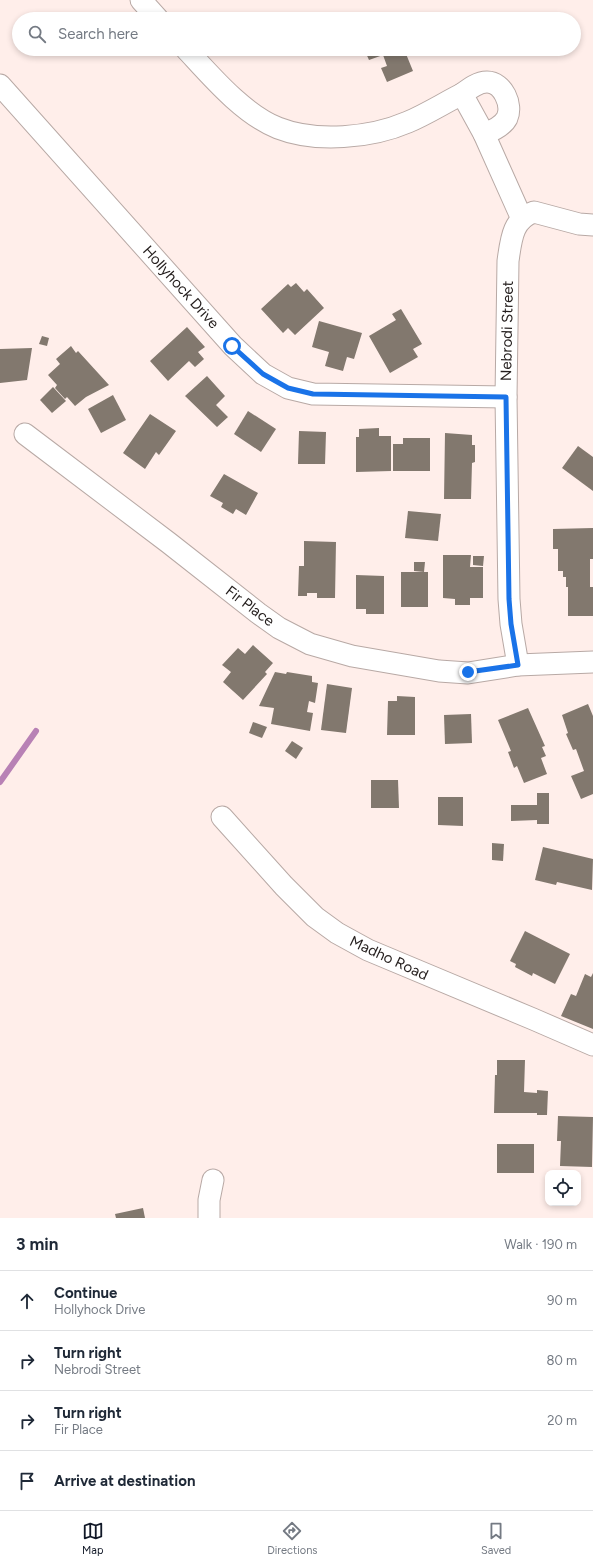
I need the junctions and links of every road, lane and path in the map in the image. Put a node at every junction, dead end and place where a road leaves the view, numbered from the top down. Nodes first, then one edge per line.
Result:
1 (141, 0) edge
2 (152, 12) edge
3 (193, 56) edge
4 (0, 86) edge
5 (462, 94) junction
6 (484, 134) junction
7 (522, 219) junction
8 (593, 225) edge
9 (506, 397) junction
10 (25, 434) dead end
11 (593, 662) edge
12 (518, 665) junction
13 (222, 816) dead end
14 (593, 1045) edge
15 (213, 1180) dead end
16 (209, 1218) edge

1 - 2 street
3 - 5 street
4 - 9 street, Hollyhock Drive
5 - 6 street
5 - 6 street
6 - 7 street
7 - 8 street
7 - 9 street, Nebrodi Street
9 - 12 street, Nebrodi Street
10 - 12 street, Fir Place
11 - 12 street, Fir Place
13 - 14 street, Madho Road
15 - 16 street

